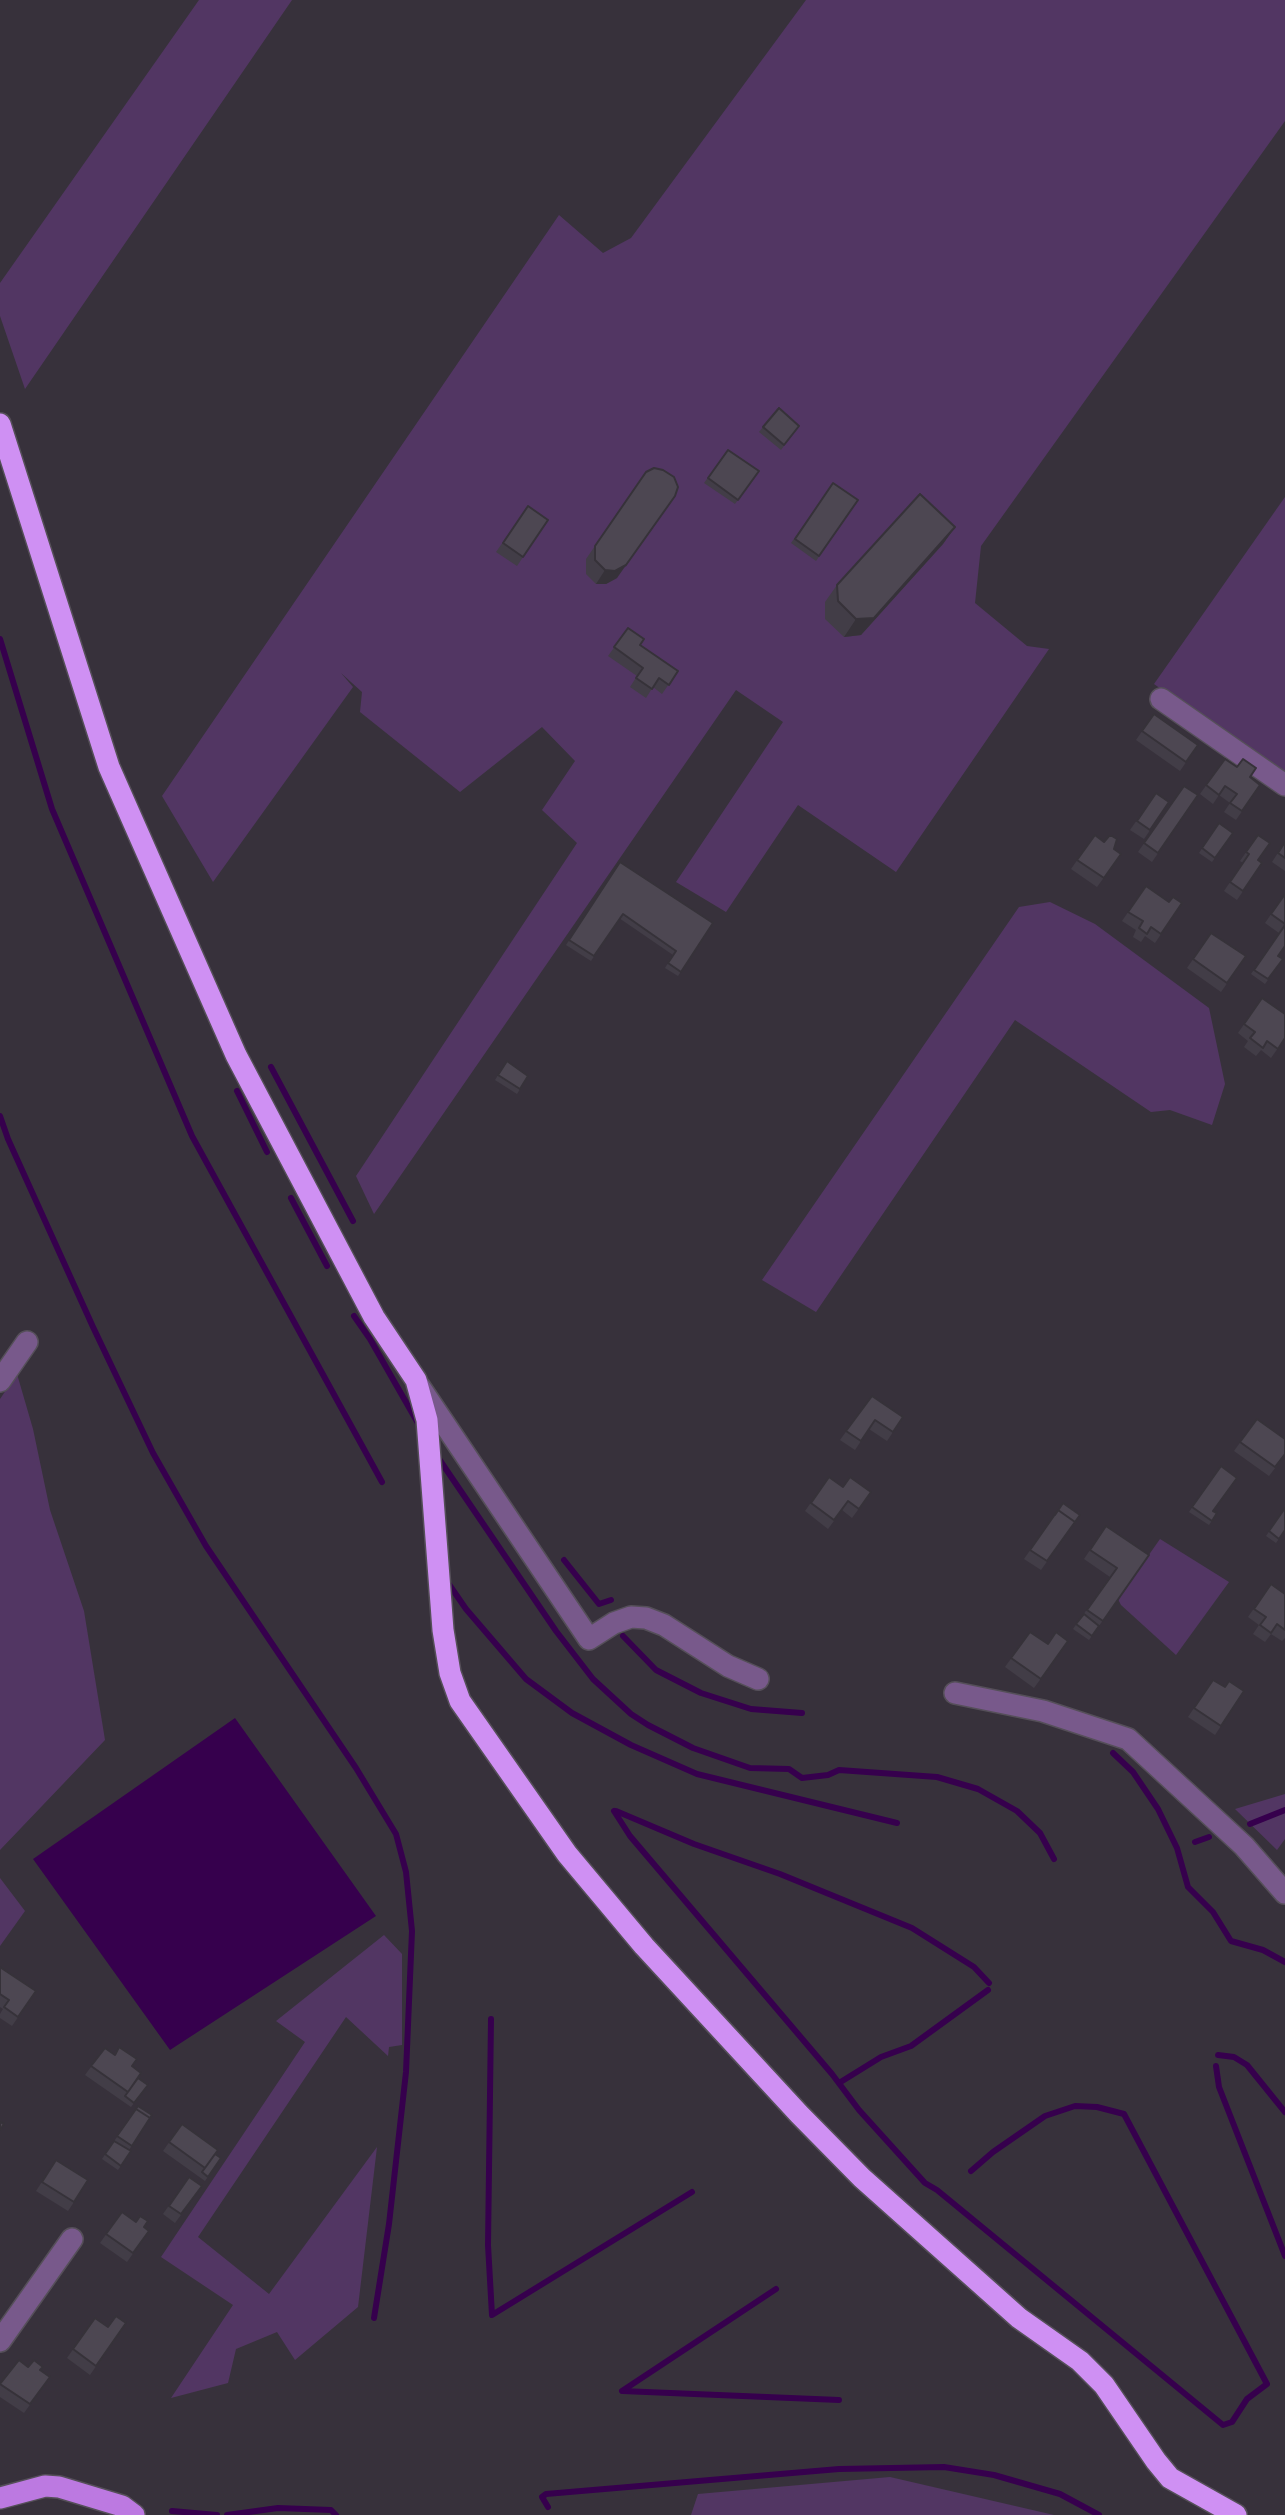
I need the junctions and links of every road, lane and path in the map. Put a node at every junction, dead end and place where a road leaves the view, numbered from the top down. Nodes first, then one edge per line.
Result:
1 (0, 424) edge
2 (1161, 699) dead end
3 (1285, 785) edge
4 (27, 1342) dead end
5 (416, 1380) junction
6 (0, 1381) edge
7 (758, 1679) dead end
8 (955, 1693) dead end
9 (1285, 1893) edge
10 (72, 2239) dead end
11 (0, 2341) edge
12 (0, 2498) edge
13 (134, 2515) edge
14 (1236, 2515) edge

1 - 5 highway
2 - 3 street
4 - 6 street
5 - 7 street
5 - 14 highway
8 - 9 street
10 - 11 street
12 - 13 main road

